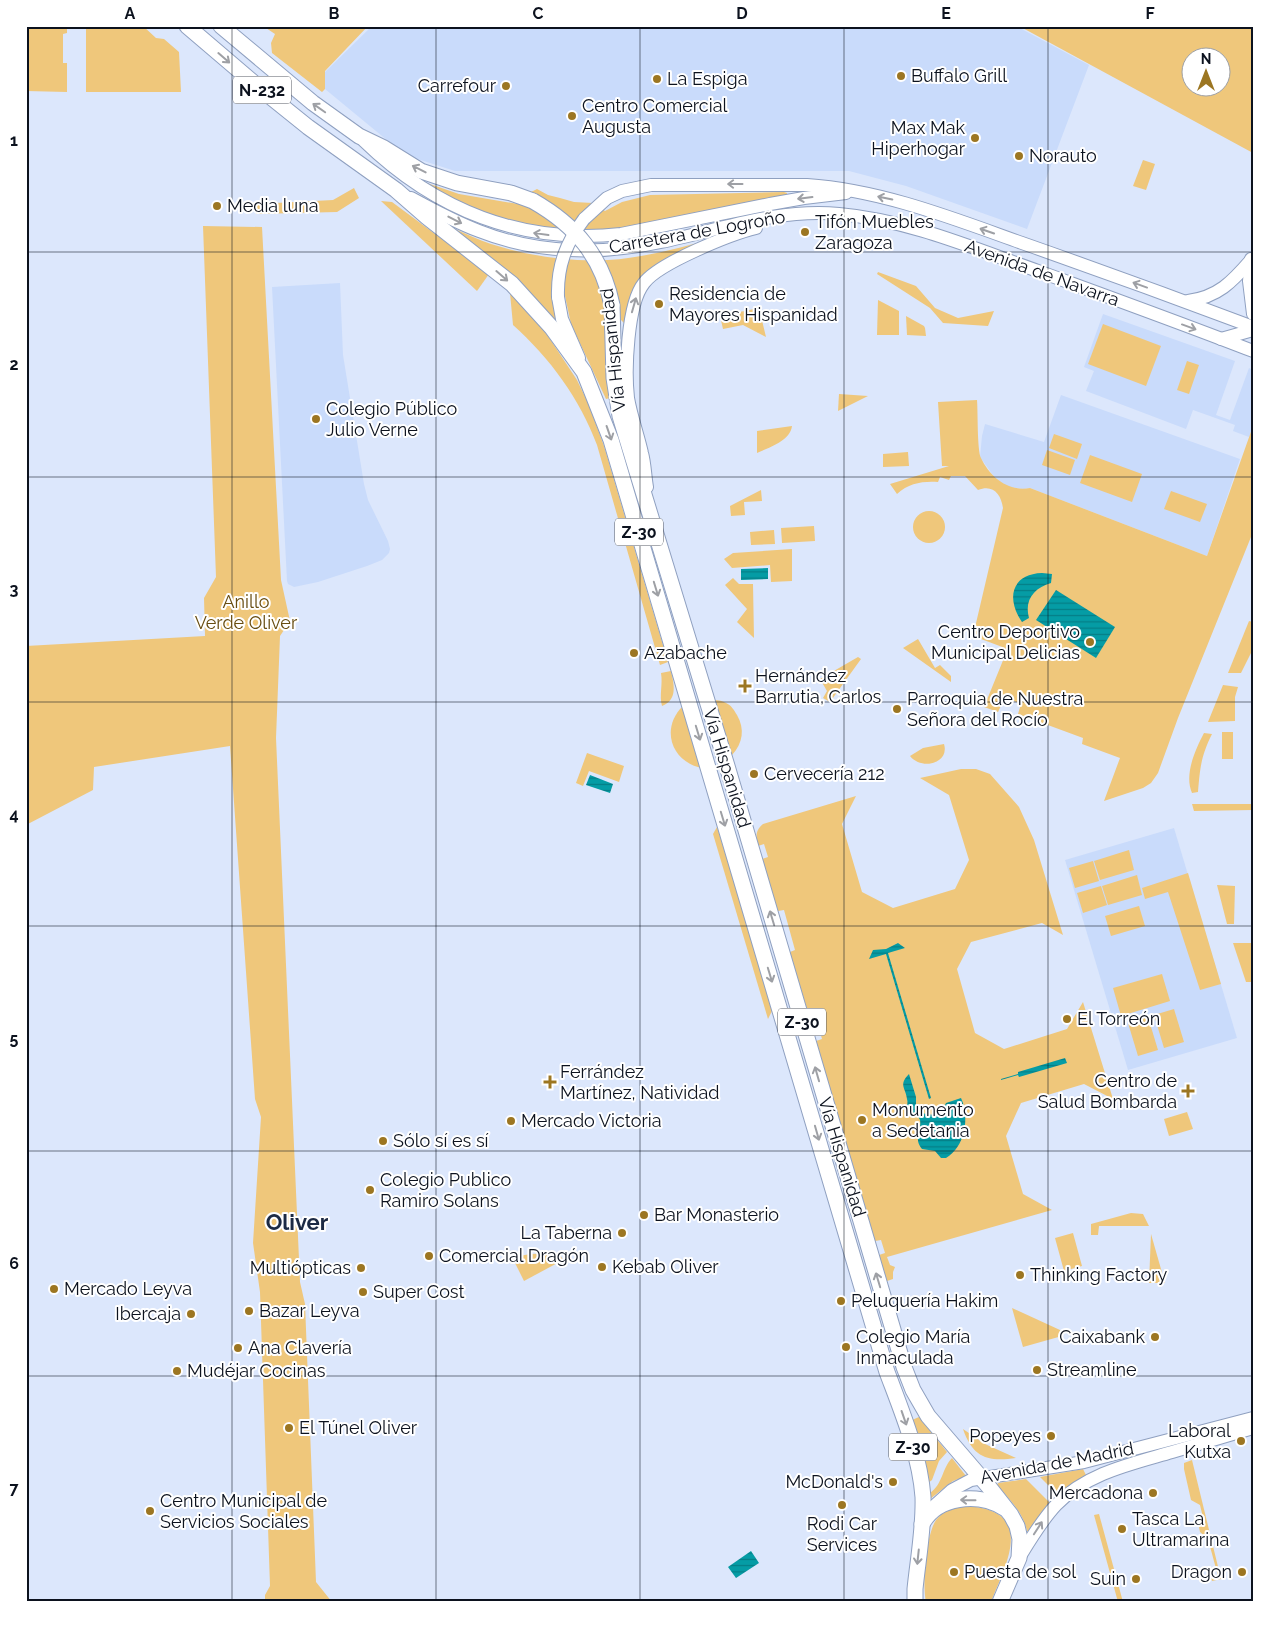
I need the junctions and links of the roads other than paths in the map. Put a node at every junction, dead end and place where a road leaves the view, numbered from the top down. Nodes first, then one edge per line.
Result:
1 (187, 26) edge
2 (221, 26) edge
3 (359, 136) junction
4 (396, 190) junction
5 (853, 192) junction
6 (826, 213) junction
7 (1252, 257) edge
8 (1186, 302) junction
9 (1253, 314) edge
10 (1253, 328) edge
11 (1221, 339) junction
12 (1253, 351) edge
13 (584, 372) junction
14 (655, 531) junction
15 (1253, 1418) edge
16 (1253, 1428) edge
17 (981, 1478) junction
18 (1007, 1510) junction
19 (926, 1518) junction
20 (1019, 1558) junction
21 (914, 1598) edge
22 (1000, 1602) edge

1 -> 4 highway, Carretera de Logroño / N-232
3 -> 2 highway, Carretera de Logroño / N-232
5 -> 3 main road, Carretera de Logroño / N-232
14 -> 3 highway, Vía Hispanidad / Z-30, bridge
4 -> 6 main road, Carretera de Logroño
4 -> 13 highway, Vía Hispanidad / Z-30
8 -> 5 main road, Avenida de Navarra
5 -> 13 main road, Z-30, bridge
6 -> 11 main road, Avenida de Navarra
14 -> 6 main road
7 - 8 main road
7 - 9 main road
8 - 10 main road, Avenida de Navarra
10 - 11 main road
11 - 12 main road, Avenida de Navarra
13 -> 19 highway, Vía Hispanidad / Z-30
17 -> 14 highway, Vía Hispanidad / Z-30
15 - 17 main road, Avenida de Madrid
20 -> 16 main road, Avenida de Madrid
17 - 18 highway, Vía Hispanidad / Z-30
17 - 19 main road, Avenida de Madrid
18 -> 19 highway
18 - 20 highway, Vía Hispanidad / Z-30
19 -> 21 highway, Vía Hispanidad / Z-30
20 - 22 highway, Vía Hispanidad / Z-30

